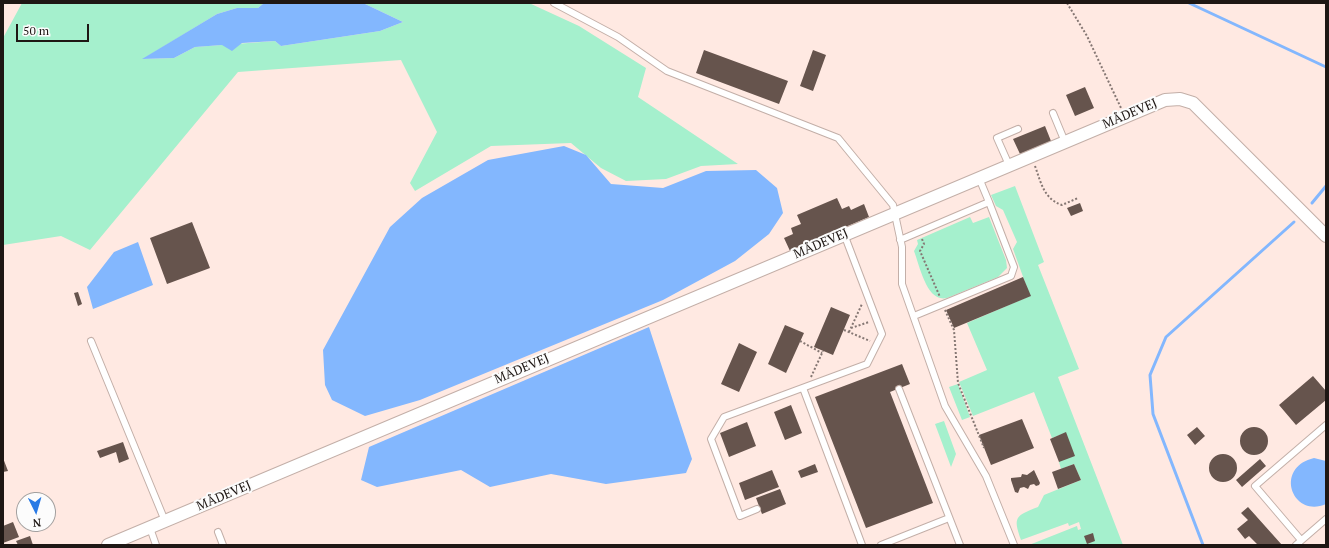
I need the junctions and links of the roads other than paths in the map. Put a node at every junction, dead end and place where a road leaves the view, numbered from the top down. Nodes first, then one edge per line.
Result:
1 (554, 3) edge
2 (1053, 113) dead end
3 (1018, 129) dead end
4 (1065, 142) junction
5 (1009, 165) junction
6 (979, 178) junction
7 (989, 202) junction
8 (896, 212) junction
9 (844, 234) junction
10 (1326, 236) edge
11 (900, 240) junction
12 (914, 316) junction
13 (91, 341) dead end
14 (805, 387) junction
15 (899, 388) dead end
16 (1326, 425) edge
17 (757, 509) dead end
18 (949, 518) junction
19 (1326, 519) edge
20 (165, 521) junction
21 (150, 528) junction
22 (218, 532) dead end
23 (1301, 540) junction
24 (108, 545) edge
25 (156, 545) edge
26 (223, 545) edge
27 (862, 545) edge
28 (881, 545) edge
29 (960, 545) edge
30 (1014, 545) edge
31 (1296, 545) edge

1 - 8 lane
2 - 4 lane
3 - 5 lane
4 - 5 street, MÅDEVEJ
4 - 10 street, MÅDEVEJ
5 - 6 street, MÅDEVEJ
6 - 7 lane
6 - 8 street, MÅDEVEJ
7 - 11 lane
7 - 12 lane
8 - 9 street, MÅDEVEJ
8 - 11 lane
9 - 14 lane
9 - 20 street, MÅDEVEJ
11 - 12 lane
12 - 30 lane
13 - 20 lane
14 - 17 lane
14 - 27 lane
15 - 18 lane
16 - 23 lane
18 - 28 lane
18 - 29 lane
19 - 23 lane
20 - 21 street, MÅDEVEJ
21 - 24 street, MÅDEVEJ
21 - 25 lane
22 - 26 lane
23 - 31 lane

